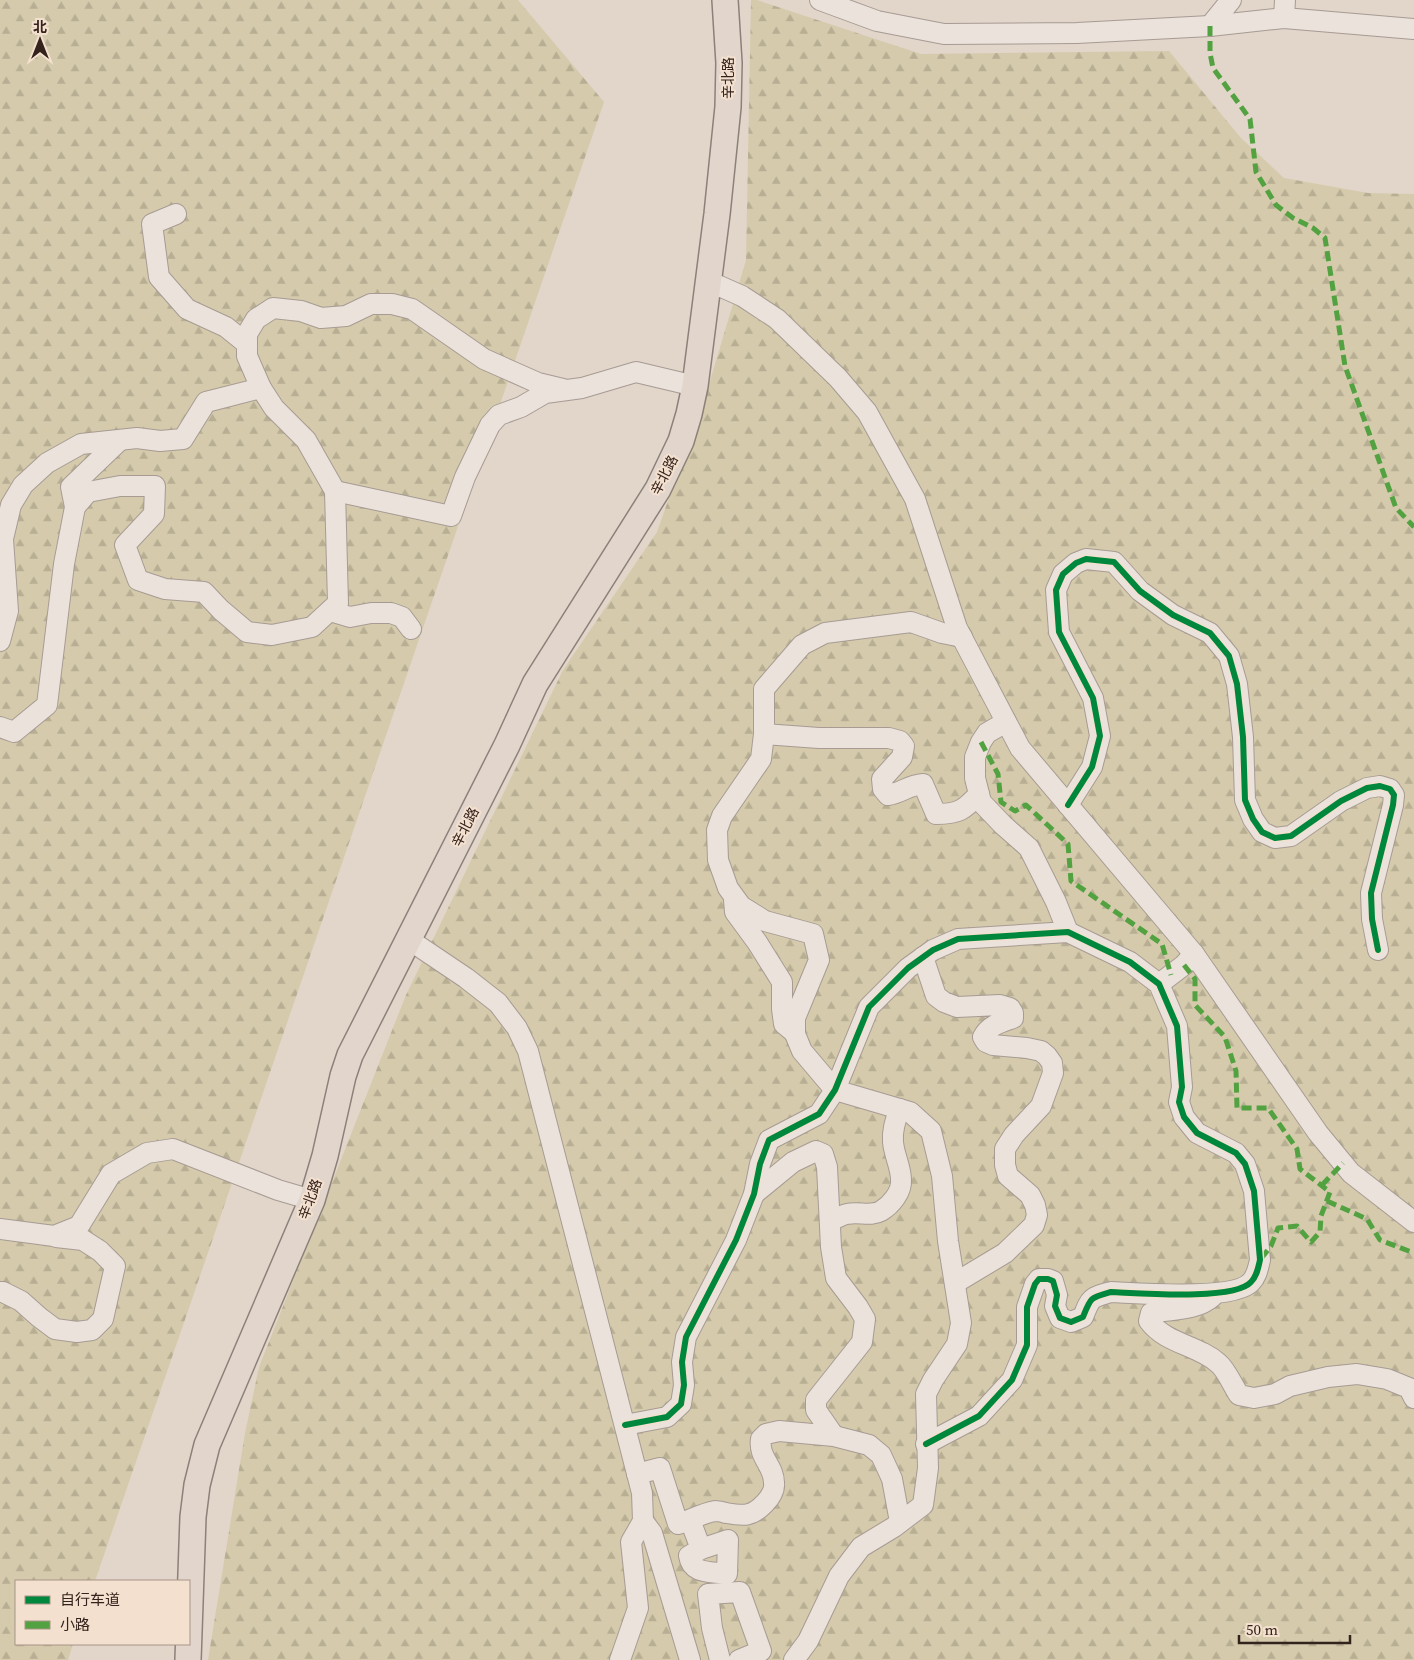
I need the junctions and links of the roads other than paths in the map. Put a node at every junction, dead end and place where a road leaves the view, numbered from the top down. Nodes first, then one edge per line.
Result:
1 (725, 0) edge
2 (820, 0) edge
3 (1232, 0) edge
4 (1284, 9) edge
5 (1210, 26) junction
6 (1414, 29) edge
7 (176, 214) dead end
8 (708, 281) junction
9 (247, 344) junction
10 (695, 386) junction
11 (262, 388) junction
12 (566, 390) junction
13 (120, 440) junction
14 (335, 491) junction
15 (75, 507) junction
16 (330, 611) junction
17 (411, 629) dead end
18 (962, 637) junction
19 (0, 641) edge
20 (1006, 722) junction
21 (0, 727) edge
22 (764, 734) junction
23 (979, 794) junction
24 (1068, 806) junction
25 (734, 895) junction
26 (1068, 932) junction
27 (408, 939) junction
28 (1378, 950) dead end
29 (1194, 954) junction
30 (923, 957) junction
31 (1159, 984) junction
32 (796, 1034) junction
33 (835, 1090) junction
34 (900, 1109) junction
35 (754, 1194) junction
36 (312, 1200) junction
37 (830, 1222) junction
38 (1414, 1222) edge
39 (0, 1229) edge
40 (54, 1236) junction
41 (955, 1283) junction
42 (0, 1292) edge
43 (1216, 1293) junction
44 (1414, 1398) edge
45 (625, 1425) junction
46 (834, 1436) junction
47 (926, 1444) junction
48 (637, 1474) junction
49 (690, 1520) junction
50 (643, 1521) junction
51 (900, 1522) junction
52 (700, 1549) junction
53 (722, 1573) junction
54 (724, 1593) junction
55 (190, 1603) edge
56 (712, 1628) junction
57 (681, 1631) junction
58 (189, 1645) edge
59 (188, 1660) edge
60 (620, 1660) edge
61 (690, 1660) edge
62 (720, 1660) edge
63 (739, 1660) edge
64 (794, 1660) edge

1 - 8 main road, 辛北路
2 - 5 street
3 - 5 street
4 - 5 street
4 - 6 street
7 - 9 street
8 - 10 main road, 辛北路
8 - 18 street
9 - 11 street
9 - 12 street
10 - 12 street
10 - 27 main road, 辛北路
11 - 13 street
11 - 14 street
12 - 14 street
13 - 15 street
13 - 19 street
14 - 16 street
15 - 16 street
15 - 21 street
16 - 17 street
18 - 20 street
18 - 22 street
20 - 23 street
20 - 24 street
22 - 23 street
22 - 25 street
23 - 26 street
24 - 28 street
24 - 29 street
25 - 32 street
25 - 32 street
26 - 30 street
26 - 31 street
27 - 36 main road, 辛北路
27 - 45 street
29 - 31 street
29 - 38 street
30 - 33 street
30 - 41 street
31 - 43 street
32 - 33 street
33 - 34 street
33 - 35 street
34 - 37 street
34 - 41 street
35 - 37 street
35 - 45 street
36 - 40 street
36 - 55 main road, 辛北路
37 - 46 street
39 - 40 street
40 - 42 street
41 - 47 street
43 - 44 street
43 - 47 street
45 - 48 street
46 - 49 street
46 - 51 street
47 - 51 street
48 - 49 street
48 - 50 street
49 - 52 street
50 - 57 street
50 - 60 street
51 - 64 street
52 - 53 street
52 - 53 street
53 - 54 street
54 - 56 street
54 - 63 street
56 - 57 street
56 - 62 street
57 - 61 street
58 - 59 main road, 辛北路

